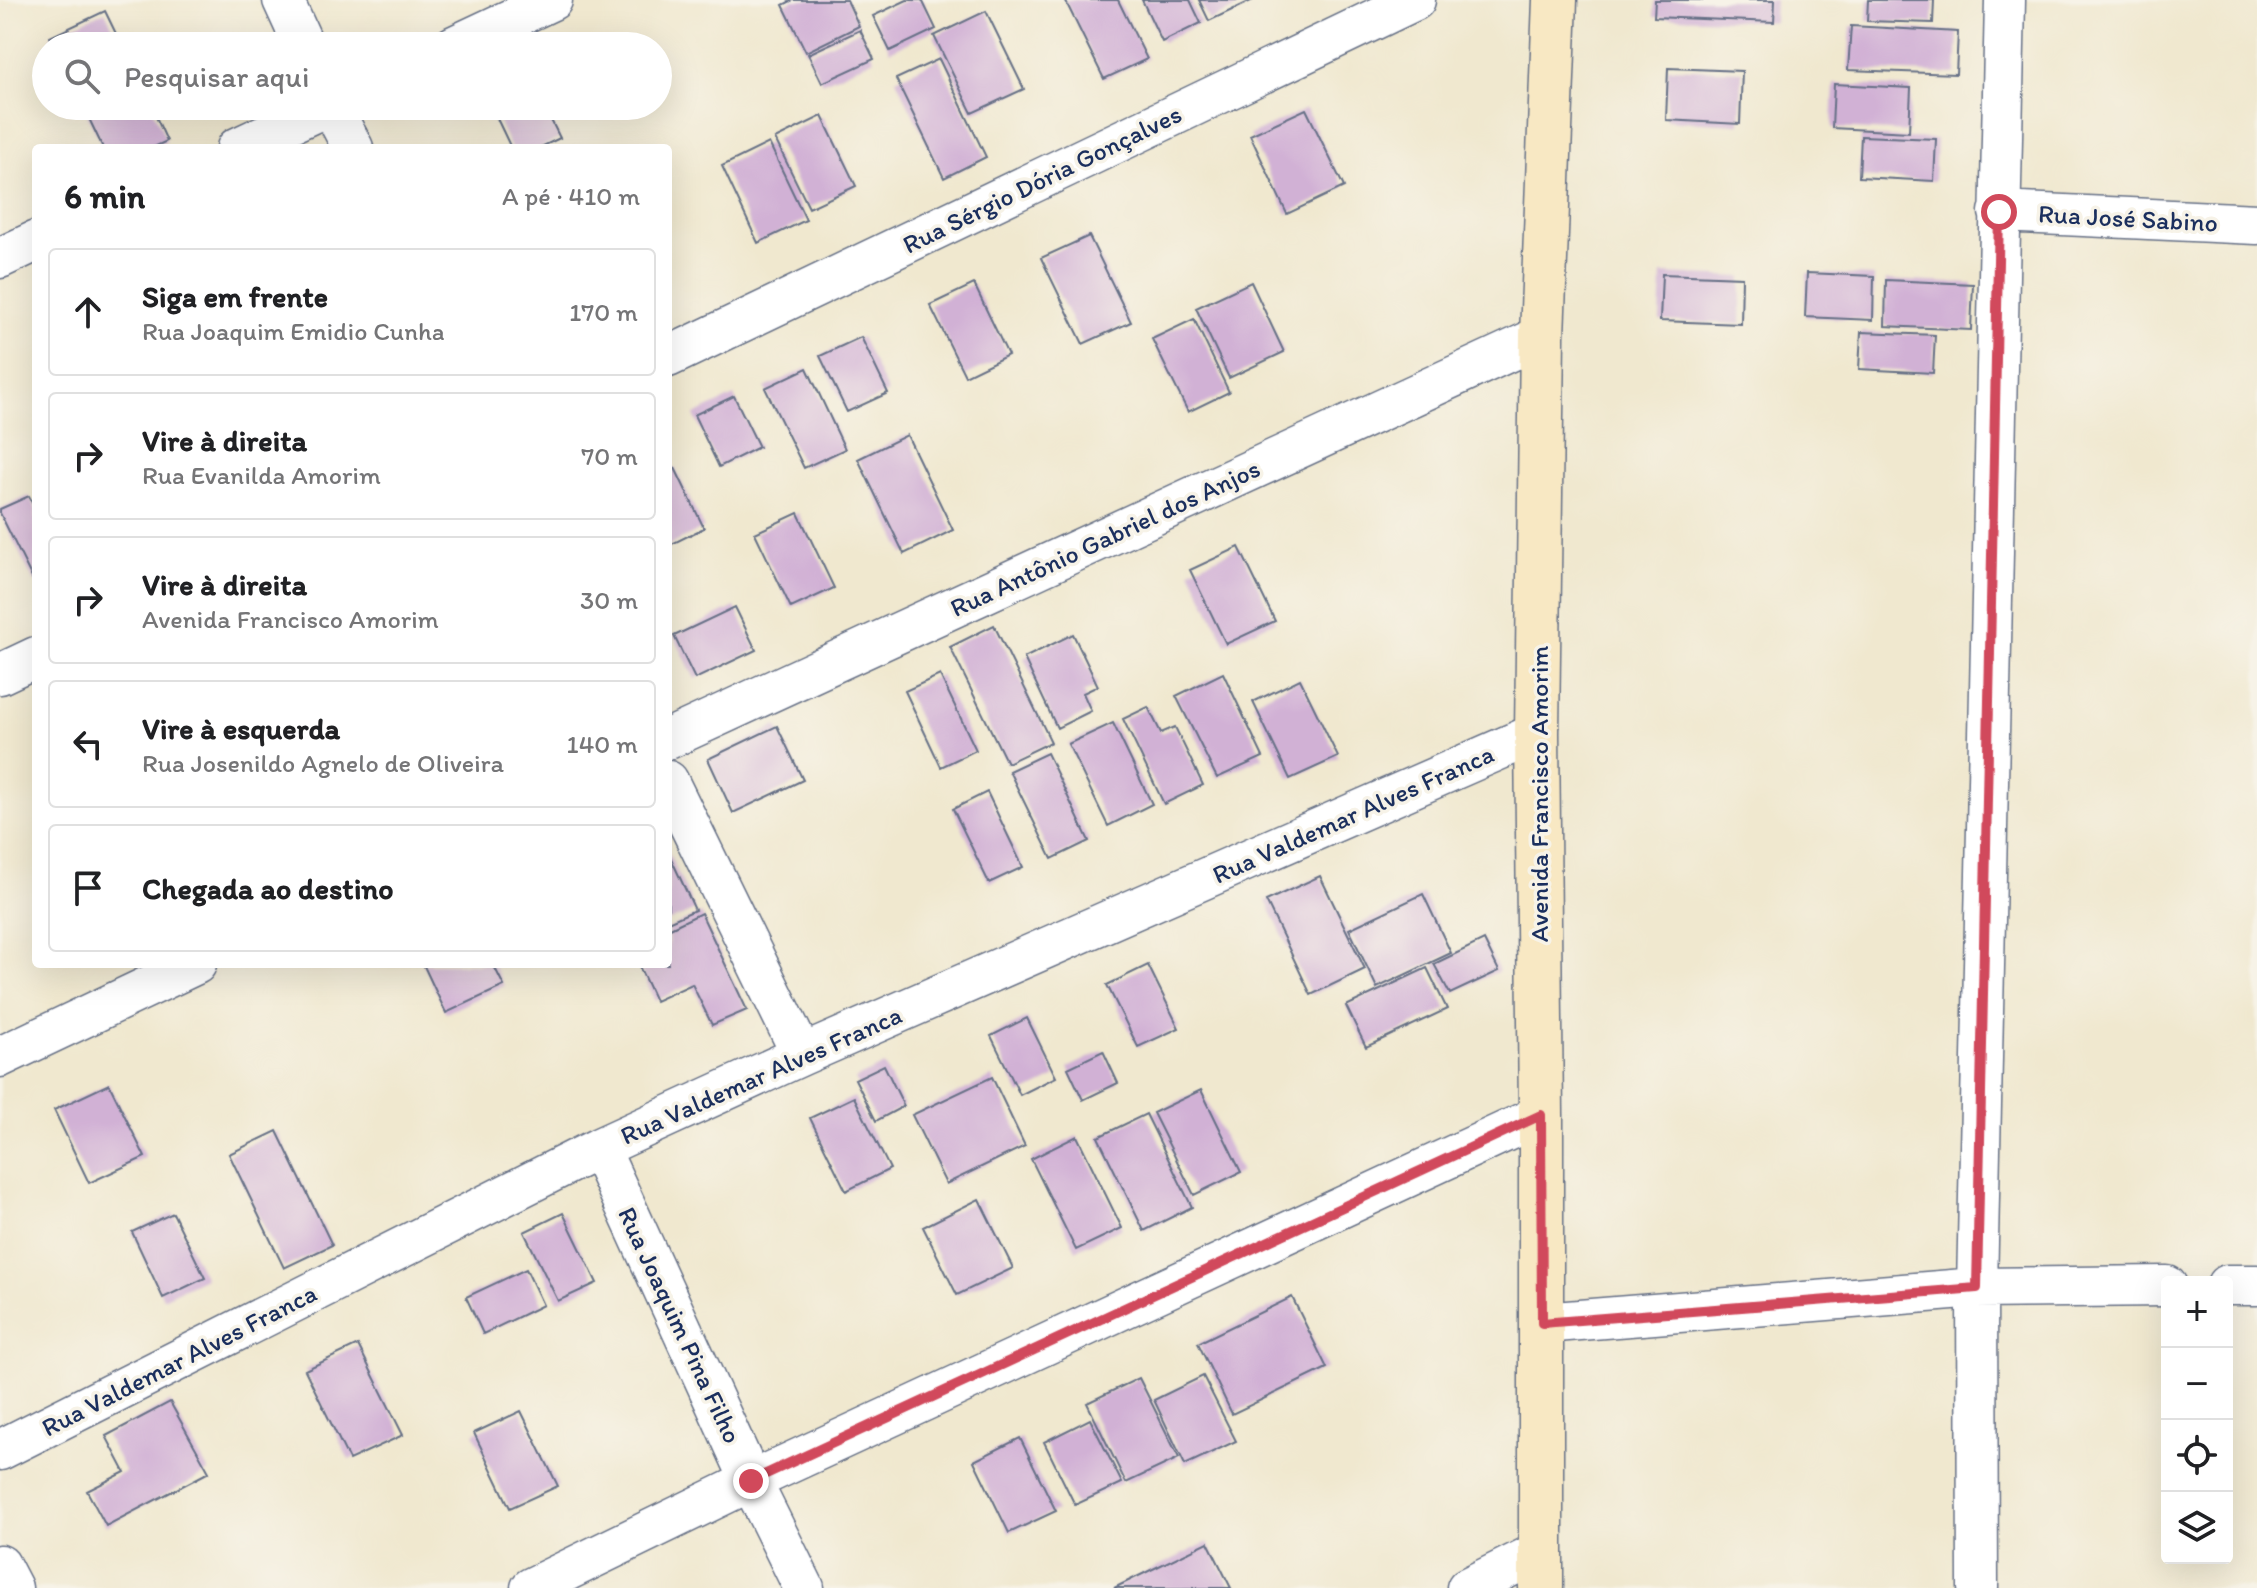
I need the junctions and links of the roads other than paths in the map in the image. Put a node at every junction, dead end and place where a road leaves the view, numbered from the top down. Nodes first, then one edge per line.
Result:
1 (283, 0) edge
2 (552, 0) edge
3 (1415, 0) edge
4 (1555, 0) edge
5 (2005, 0) edge
6 (298, 32) edge
7 (484, 32) edge
8 (298, 120) edge
9 (337, 120) edge
10 (246, 144) edge
11 (351, 144) edge
12 (1999, 212) junction
13 (2257, 224) edge
14 (32, 243) edge
15 (0, 258) edge
16 (1542, 336) junction
17 (672, 355) edge
18 (32, 659) edge
19 (0, 674) edge
20 (1537, 733) junction
21 (672, 737) edge
22 (672, 789) edge
23 (188, 968) edge
24 (802, 1055) junction
25 (0, 1057) edge
26 (1541, 1115) junction
27 (599, 1148) junction
28 (2233, 1285) edge
29 (2257, 1285) edge
30 (2161, 1286) edge
31 (1977, 1288) junction
32 (1542, 1323) junction
33 (0, 1450) edge
34 (751, 1481) junction
35 (0, 1565) edge
36 (1541, 1570) edge
37 (12, 1588) edge
38 (531, 1588) edge
39 (804, 1588) edge
40 (1467, 1588) edge
41 (1978, 1588) edge

1 - 6 street
2 - 7 street
3 - 17 street, Rua Sérgio Dória Gonçalves
4 - 16 main road, Avenida Francisco Amorim
5 - 12 street
8 - 10 street
9 - 11 street
12 - 13 street, Rua José Sabino
12 - 31 street
14 - 15 street
16 - 20 main road, Avenida Francisco Amorim
16 - 21 street, Rua Antônio Gabriel dos Anjos
18 - 19 street
20 - 24 street, Rua Valdemar Alves Franca
20 - 26 main road, Avenida Francisco Amorim
22 - 24 street
23 - 25 street
24 - 27 street, Rua Valdemar Alves Franca
26 - 32 main road, Avenida Francisco Amorim
26 - 34 street
27 - 33 street, Rua Valdemar Alves Franca
27 - 34 street, Rua Joaquim Pina Filho
28 - 29 street
30 - 31 street
31 - 32 street
31 - 41 street
32 - 36 main road, Avenida Francisco Amorim
34 - 38 street
34 - 39 street, Rua Joaquim Pina Filho
35 - 37 street
36 - 40 street

